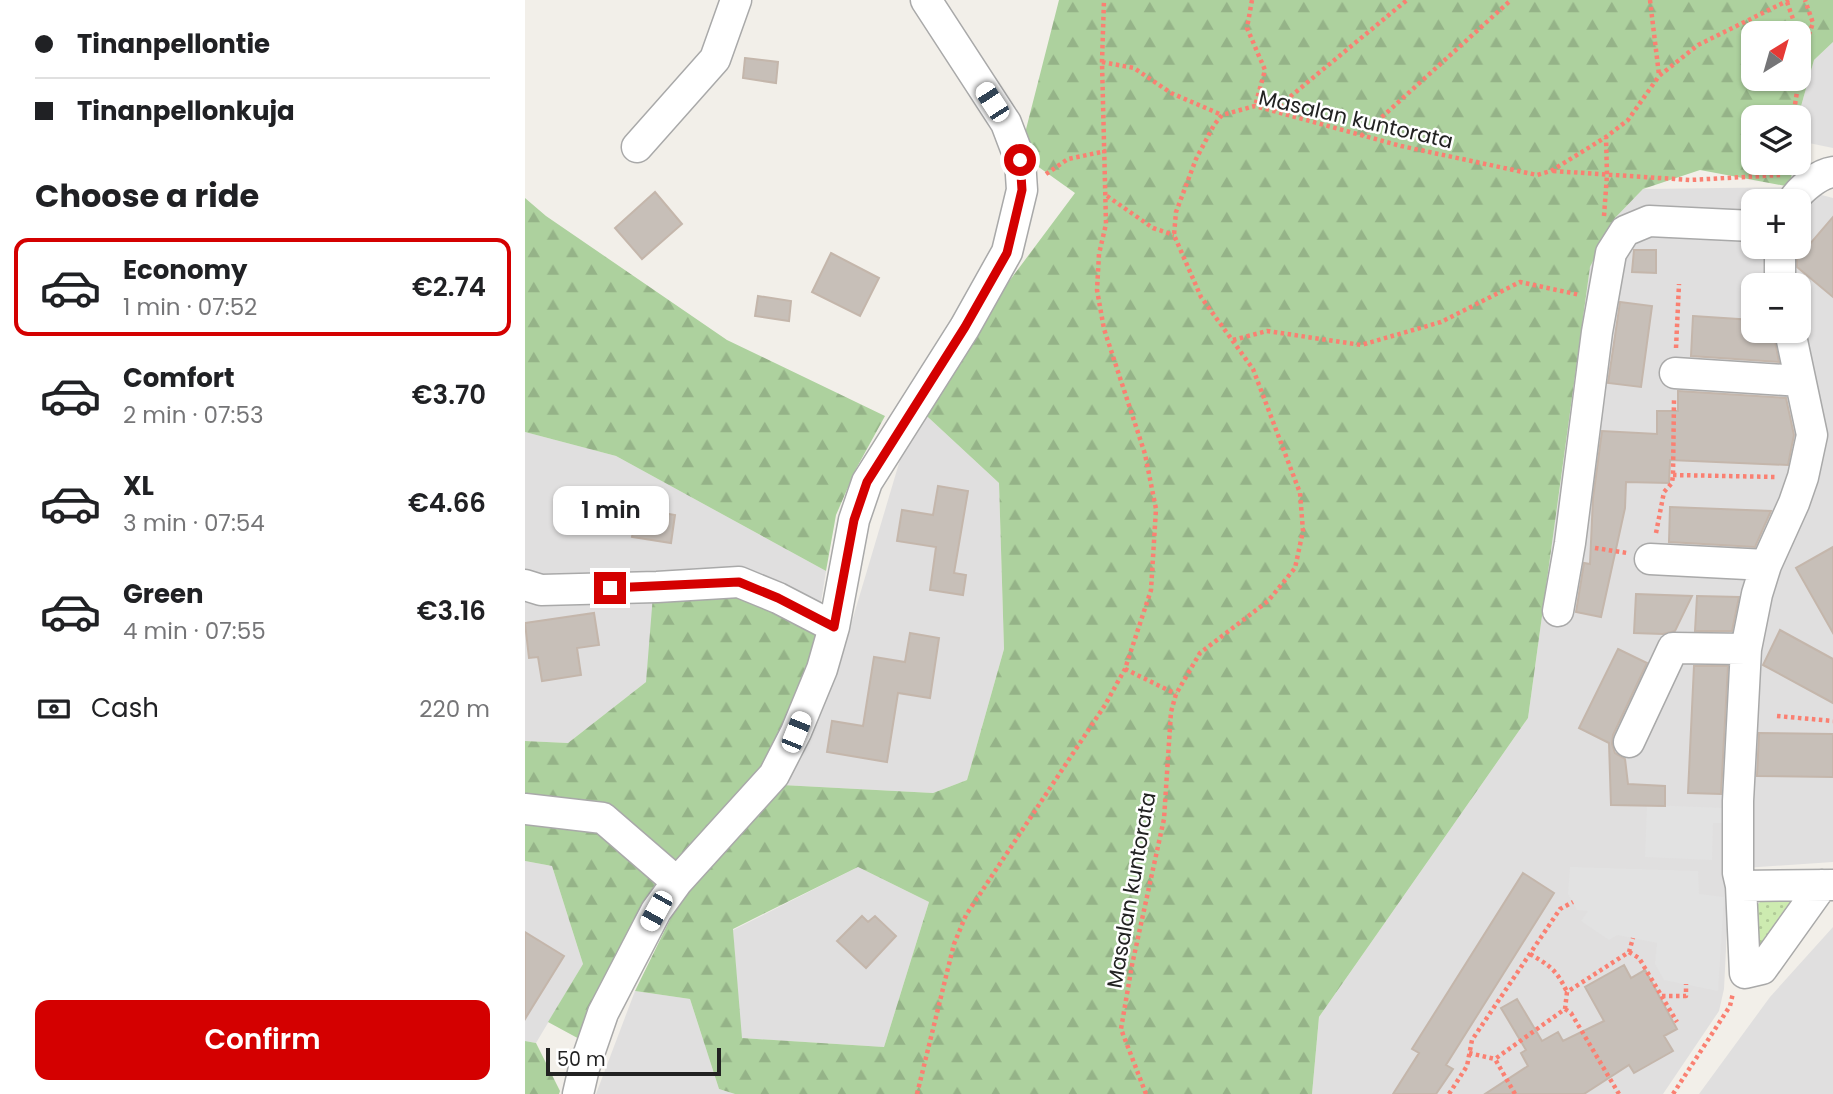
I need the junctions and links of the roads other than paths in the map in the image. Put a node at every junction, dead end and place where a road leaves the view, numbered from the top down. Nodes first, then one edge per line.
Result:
1 (736, 0) edge
2 (936, 5) edge
3 (638, 147) dead end
4 (1830, 177) edge
5 (1789, 188) edge
6 (1741, 225) edge
7 (1792, 343) edge
8 (1675, 373) road end
9 (1800, 381) junction
10 (1650, 559) road end
11 (1766, 565) junction
12 (525, 585) edge
13 (1558, 611) dead end
14 (834, 627) junction
15 (1746, 649) junction
16 (1629, 742) dead end
17 (525, 809) edge
18 (677, 882) junction
19 (1828, 885) edge
20 (1741, 886) junction
21 (578, 1094) edge

1 - 3 street
2 - 14 street
4 - 5 street
6 - 13 street
7 - 9 street
8 - 9 street
9 - 11 street
10 - 11 street
11 - 15 street
12 - 14 street
14 - 18 street
15 - 16 street
15 - 20 street
17 - 18 street
18 - 21 street
19 - 20 street
19 - 20 street

